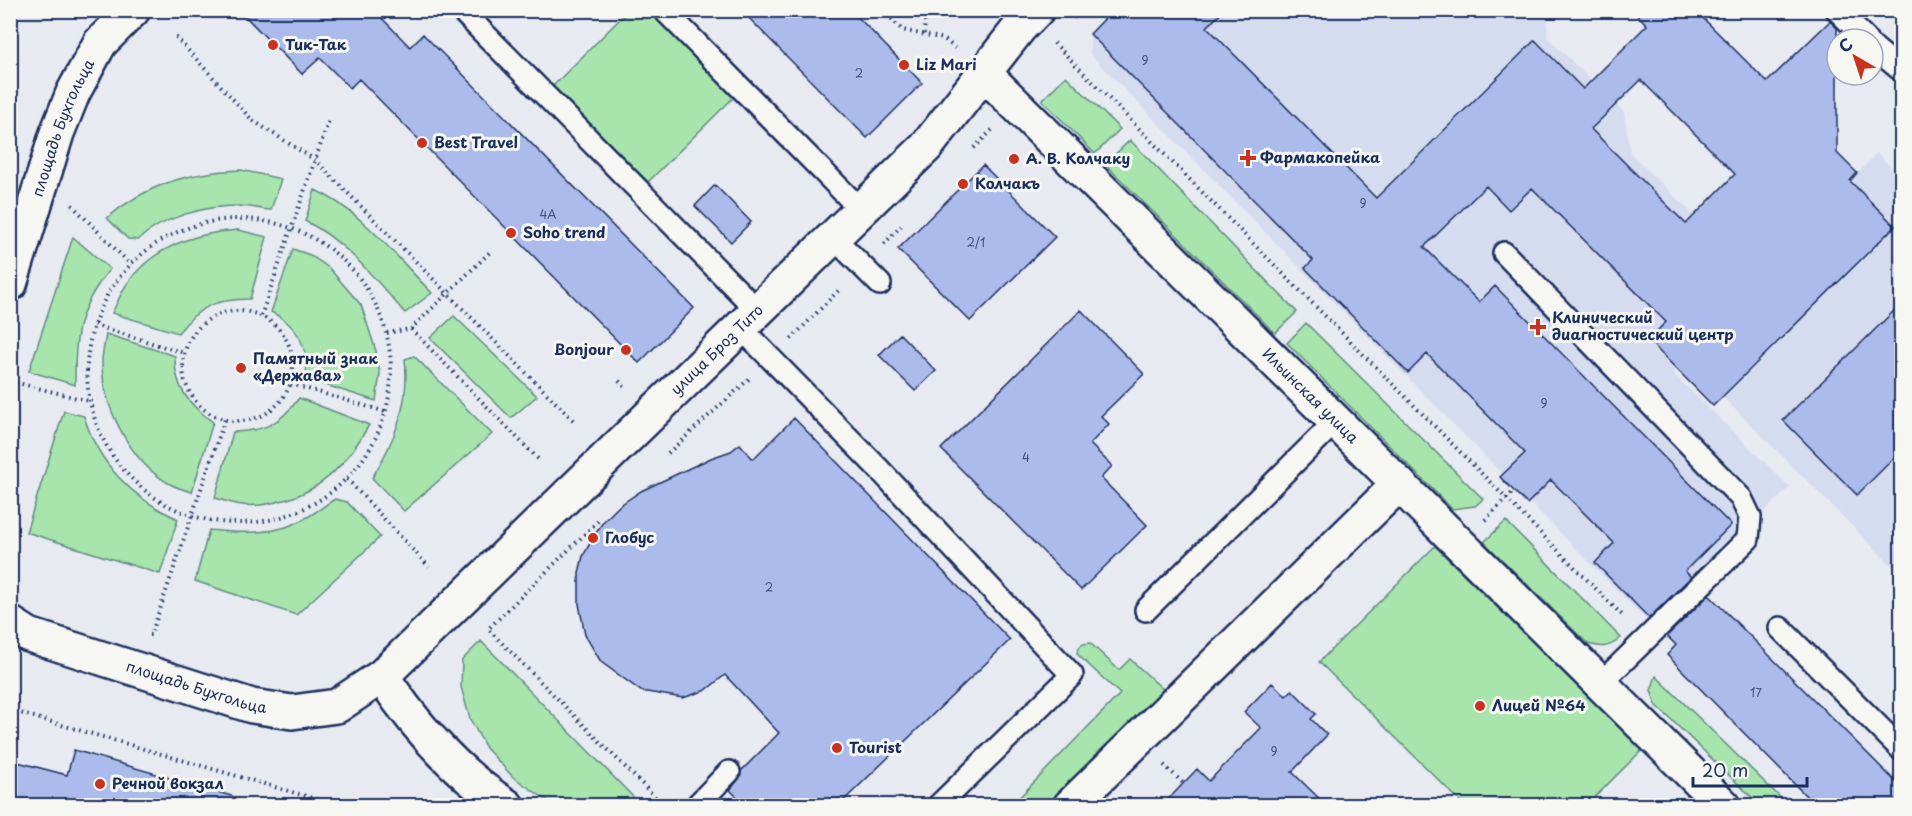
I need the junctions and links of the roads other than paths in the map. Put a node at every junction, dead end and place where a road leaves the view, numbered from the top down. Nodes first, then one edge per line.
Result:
1 (133, 10) edge
2 (461, 10) edge
3 (664, 10) edge
4 (1037, 10) edge
5 (1837, 10) edge
6 (1854, 27) edge
7 (1885, 56) edge
8 (1902, 71) edge
9 (984, 73) junction
10 (861, 210) junction
11 (833, 237) junction
12 (1504, 253) dead end
13 (880, 284) dead end
14 (10, 285) edge
15 (749, 319) junction
16 (1335, 421) junction
17 (1399, 484) junction
18 (1146, 610) dead end
19 (10, 623) edge
20 (1780, 628) dead end
21 (382, 676) junction
22 (1601, 683) junction
23 (1902, 750) edge
24 (729, 772) dead end
25 (507, 806) edge
26 (696, 806) edge
27 (938, 806) edge
28 (1070, 806) edge
29 (1724, 806) edge

1 - 14 street, площадь Бухгольца
2 - 15 lane
3 - 10 lane
4 - 9 street, улица Броз Тито
5 - 6 lane
7 - 8 lane
9 - 10 street, улица Броз Тито
9 - 16 street, Ильинская улица
10 - 11 street, улица Броз Тито
11 - 13 lane
11 - 15 street, улица Броз Тито
12 - 22 lane
15 - 21 street, улица Броз Тито
15 - 27 lane
16 - 17 street, Ильинская улица
16 - 18 lane
17 - 22 street, Ильинская улица
17 - 28 street
19 - 21 street, площадь Бухгольца
20 - 23 lane
21 - 25 street
22 - 29 street, Ильинская улица
24 - 26 lane

